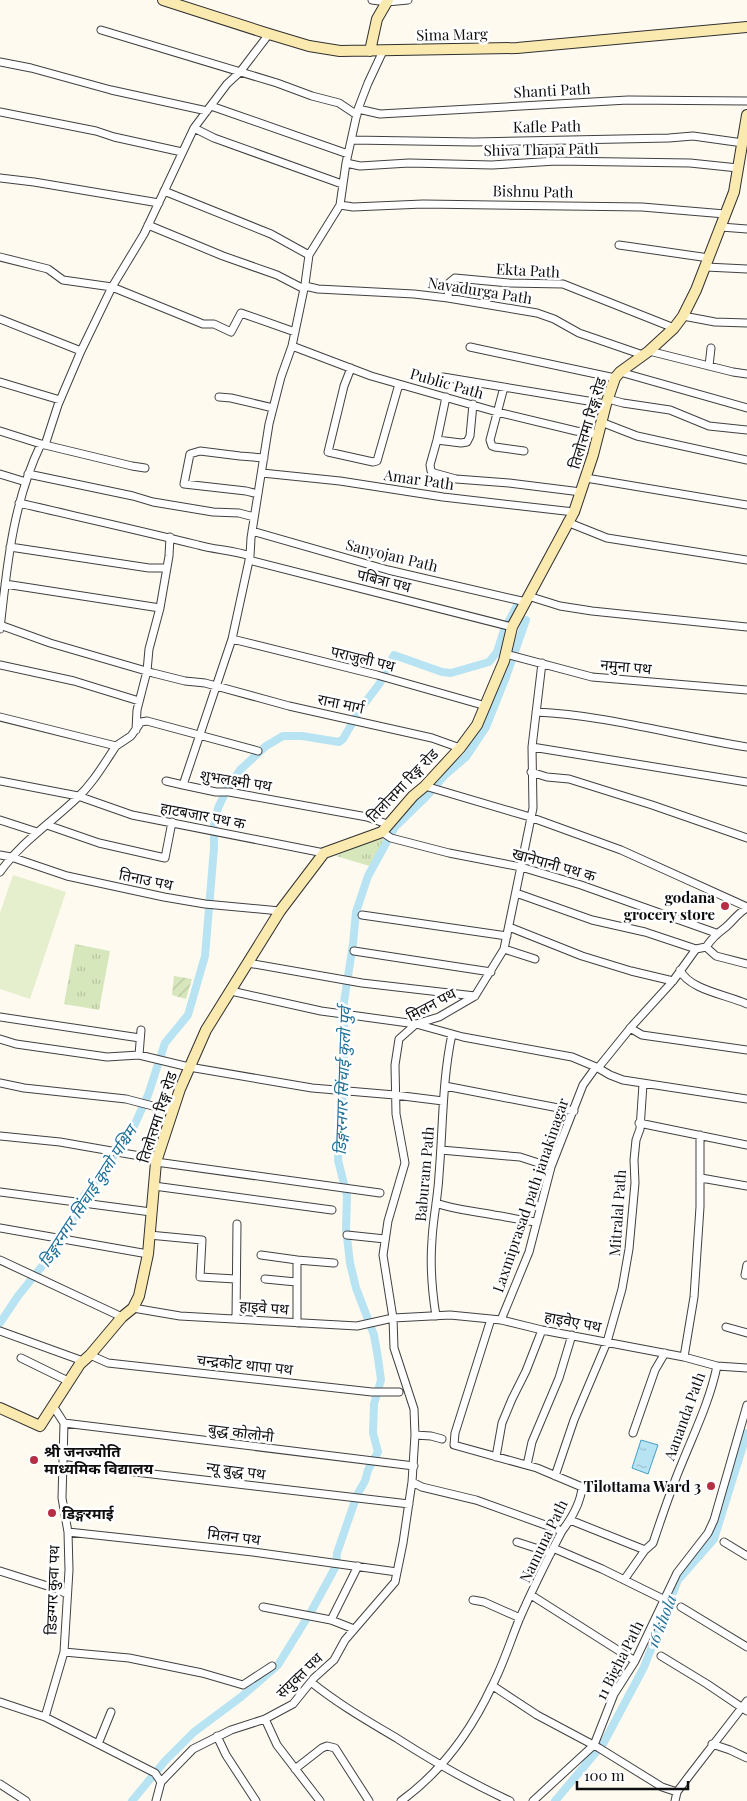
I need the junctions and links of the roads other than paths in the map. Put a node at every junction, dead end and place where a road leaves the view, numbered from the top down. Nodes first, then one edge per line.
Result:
1 (164, 0) edge
2 (372, 0) edge
3 (408, 0) edge
4 (387, 1) edge
5 (747, 27) edge
6 (101, 30) dead end
7 (269, 34) junction
8 (383, 50) junction
9 (370, 51) junction
10 (0, 62) edge
11 (240, 72) junction
12 (747, 100) edge
13 (209, 108) junction
14 (0, 112) edge
15 (358, 112) junction
16 (747, 114) edge
17 (194, 128) junction
18 (352, 140) junction
19 (743, 143) junction
20 (182, 152) junction
21 (348, 154) junction
22 (346, 163) junction
23 (738, 168) junction
24 (0, 178) edge
25 (342, 184) junction
26 (164, 191) junction
27 (159, 203) junction
28 (340, 205) junction
29 (725, 214) junction
30 (148, 226) junction
31 (721, 227) junction
32 (747, 229) edge
33 (619, 246) dead end
34 (309, 255) junction
35 (0, 257) edge
36 (707, 262) junction
37 (747, 269) edge
38 (112, 287) junction
39 (304, 288) junction
40 (448, 298) junction
41 (683, 316) junction
42 (0, 319) edge
43 (747, 323) edge
44 (674, 328) junction
45 (295, 332) junction
46 (292, 346) junction
47 (470, 347) dead end
48 (711, 348) dead end
49 (81, 351) junction
50 (646, 353) junction
51 (709, 366) junction
52 (351, 368) junction
53 (747, 374) edge
54 (617, 375) junction
55 (444, 377) dead end
56 (0, 382) edge
57 (399, 384) junction
58 (504, 387) junction
59 (219, 397) dead end
60 (446, 397) junction
61 (60, 400) junction
62 (607, 402) junction
63 (473, 404) junction
64 (273, 408) junction
65 (747, 408) edge
66 (498, 412) junction
67 (601, 422) junction
68 (747, 430) edge
69 (0, 431) edge
70 (598, 434) junction
71 (437, 440) junction
72 (43, 444) junction
73 (524, 450) dead end
74 (264, 458) junction
75 (747, 460) edge
76 (144, 468) dead end
77 (0, 474) edge
78 (28, 474) junction
79 (262, 474) junction
80 (586, 478) junction
81 (26, 482) junction
82 (581, 492) junction
83 (258, 494) junction
84 (19, 503) junction
85 (747, 505) edge
86 (574, 512) junction
87 (254, 516) junction
88 (567, 522) junction
89 (252, 531) junction
90 (170, 537) junction
91 (10, 547) junction
92 (249, 558) junction
93 (747, 560) edge
94 (166, 568) junction
95 (3, 570) edge
96 (5, 584) junction
97 (527, 599) junction
98 (160, 608) junction
99 (1, 616) edge
100 (0, 627) edge
101 (511, 627) junction
102 (747, 627) edge
103 (232, 639) junction
104 (506, 654) junction
105 (542, 663) junction
106 (0, 665) edge
107 (147, 671) junction
108 (217, 686) junction
109 (747, 690) edge
110 (139, 701) junction
111 (486, 706) junction
112 (536, 712) junction
113 (0, 717) edge
114 (136, 730) junction
115 (200, 735) junction
116 (116, 746) junction
117 (532, 747) junction
118 (747, 747) edge
119 (460, 748) junction
120 (258, 751) dead end
121 (532, 772) junction
122 (0, 781) edge
123 (166, 781) dead end
124 (747, 782) edge
125 (183, 785) junction
126 (426, 786) junction
127 (78, 796) junction
128 (530, 817) junction
129 (0, 820) edge
130 (172, 822) junction
131 (47, 825) junction
132 (384, 828) junction
133 (37, 832) junction
134 (747, 838) edge
135 (324, 853) junction
136 (0, 855) edge
137 (11, 857) junction
138 (521, 867) junction
139 (0, 872) edge
140 (516, 893) junction
141 (747, 908) edge
142 (280, 911) junction
143 (362, 915) dead end
144 (509, 926) junction
145 (716, 933) junction
146 (507, 936) junction
147 (706, 947) junction
148 (504, 949) junction
149 (696, 949) junction
150 (354, 951) dead end
151 (535, 959) dead end
152 (248, 963) junction
153 (747, 964) edge
154 (680, 970) junction
155 (491, 972) junction
156 (673, 981) junction
157 (231, 991) junction
158 (475, 996) junction
159 (747, 1004) edge
160 (0, 1017) edge
161 (416, 1024) junction
162 (630, 1028) junction
163 (452, 1034) junction
164 (0, 1039) edge
165 (747, 1050) edge
166 (141, 1056) junction
167 (189, 1067) junction
168 (597, 1067) junction
169 (0, 1084) edge
170 (643, 1084) junction
171 (444, 1086) junction
172 (395, 1095) junction
173 (747, 1099) edge
174 (443, 1101) junction
175 (172, 1111) junction
176 (574, 1111) junction
177 (640, 1123) junction
178 (700, 1135) junction
179 (0, 1136) edge
180 (747, 1145) edge
181 (441, 1150) junction
182 (157, 1161) junction
183 (552, 1167) junction
184 (701, 1178) junction
185 (154, 1186) junction
186 (747, 1186) edge
187 (0, 1192) edge
188 (380, 1194) dead end
189 (436, 1203) junction
190 (332, 1210) dead end
191 (151, 1212) junction
192 (537, 1222) junction
193 (237, 1224) dead end
194 (0, 1228) edge
195 (149, 1234) junction
196 (347, 1235) dead end
197 (385, 1239) junction
198 (148, 1254) junction
199 (261, 1256) dead end
200 (0, 1260) edge
201 (297, 1260) junction
202 (334, 1263) dead end
203 (747, 1265) edge
204 (746, 1275) edge
205 (236, 1279) junction
206 (265, 1279) dead end
207 (296, 1282) junction
208 (133, 1308) junction
209 (436, 1316) junction
210 (122, 1317) junction
211 (236, 1318) junction
212 (393, 1318) junction
213 (491, 1319) junction
214 (501, 1320) junction
215 (297, 1323) junction
216 (726, 1327) dead end
217 (542, 1330) junction
218 (0, 1331) edge
219 (747, 1333) edge
220 (572, 1335) junction
221 (607, 1342) junction
222 (665, 1353) junction
223 (684, 1357) junction
224 (21, 1358) dead end
225 (87, 1358) junction
226 (717, 1366) junction
227 (747, 1368) edge
228 (68, 1381) junction
229 (399, 1392) dead end
230 (747, 1405) edge
231 (53, 1406) junction
232 (0, 1408) edge
233 (64, 1423) junction
234 (633, 1433) dead end
235 (415, 1435) junction
236 (442, 1439) dead end
237 (63, 1456) junction
238 (496, 1457) junction
239 (527, 1465) junction
240 (414, 1466) junction
241 (555, 1476) junction
242 (412, 1482) junction
243 (409, 1504) junction
244 (570, 1520) junction
245 (562, 1531) junction
246 (68, 1532) junction
247 (517, 1542) dead end
248 (724, 1542) dead end
249 (552, 1550) junction
250 (645, 1550) junction
251 (747, 1556) edge
252 (355, 1566) junction
253 (0, 1571) edge
254 (397, 1572) junction
255 (624, 1580) junction
256 (67, 1594) junction
257 (531, 1595) junction
258 (473, 1600) dead end
259 (665, 1600) junction
260 (263, 1607) dead end
261 (681, 1607) dead end
262 (520, 1618) junction
263 (330, 1620) junction
264 (354, 1630) junction
265 (747, 1647) edge
266 (64, 1652) junction
267 (662, 1656) dead end
268 (635, 1661) junction
269 (272, 1666) dead end
270 (312, 1682) junction
271 (493, 1686) junction
272 (747, 1701) edge
273 (0, 1702) edge
274 (744, 1710) edge
275 (111, 1712) dead end
276 (45, 1716) junction
277 (265, 1719) junction
278 (216, 1736) junction
279 (98, 1744) junction
280 (712, 1744) junction
281 (596, 1747) junction
282 (747, 1758) edge
283 (441, 1765) junction
284 (295, 1769) junction
285 (161, 1782) junction
286 (0, 1784) edge
287 (677, 1792) junction
288 (26, 1801) edge
289 (156, 1801) edge
290 (256, 1801) edge
291 (320, 1801) edge
292 (369, 1801) edge
293 (401, 1801) edge
294 (510, 1801) edge
295 (533, 1801) edge
296 (675, 1801) edge

1 - 7 street, Sima Marg
2 - 4 street
3 - 4 street
4 - 9 street
5 - 8 street, Sima Marg
6 - 11 street, Shanti Path
7 - 9 street, Sima Marg
7 - 11 street
8 - 9 street, Sima Marg
8 - 15 street
10 - 13 street
11 - 13 street
11 - 15 street, Shanti Path
12 - 15 street, Shanti Path
13 - 17 street
13 - 21 street
14 - 20 street
15 - 18 street
16 - 19 street, तिलोत्तमा रिङ्ग रोड
17 - 20 street
17 - 25 street
18 - 19 street, Kafle Path
18 - 21 street
19 - 23 street, तिलोत्तमा रिङ्ग रोड
20 - 26 street
21 - 22 street
22 - 23 street, Shiva Thapa Path
22 - 25 street
23 - 29 street, तिलोत्तमा रिङ्ग रोड
24 - 27 street
25 - 28 street
26 - 27 street
26 - 34 street
27 - 30 street
28 - 29 street, Bishnu Path
28 - 34 street
29 - 31 street, तिलोत्तमा रिङ्ग रोड
30 - 38 street
30 - 39 street, Navadurga Path
31 - 32 street
31 - 36 street, तिलोत्तमा रिङ्ग रोड
33 - 36 street
34 - 39 street, शुभलक्ष्मी पथ
35 - 38 street
36 - 37 street
36 - 41 street, तिलोत्तमा रिङ्ग रोड
38 - 45 street
38 - 49 street
39 - 40 street, Navadurga Path
39 - 45 street, शुभलक्ष्मी पथ
40 - 44 street, Ekta Path
40 - 50 street, Navadurga Path
41 - 43 street
41 - 44 street, तिलोत्तमा रिङ्ग रोड
42 - 49 street
44 - 50 street, तिलोत्तमा रिङ्ग रोड
45 - 46 street, शुभलक्ष्मी पथ
46 - 52 street, Public Path
46 - 64 street, शुभलक्ष्मी पथ
47 - 54 street
48 - 51 street
49 - 61 street
50 - 51 street, Navadurga Path
50 - 54 street, तिलोत्तमा रिङ्ग रोड
51 - 53 street, Navadurga Path
52 - 57 street, Public Path
52 - 57 street
54 - 62 street, तिलोत्तमा रिङ्ग रोड
54 - 65 street
55 - 58 street
56 - 61 street
57 - 60 street, Public Path
58 - 62 street
58 - 66 street
59 - 64 street
60 - 63 street, Public Path
60 - 71 street
61 - 72 street
62 - 67 street, तिलोत्तमा रिङ्ग रोड
62 - 68 street
63 - 66 street, Public Path
63 - 71 street
64 - 74 street, शुभलक्ष्मी पथ
66 - 70 street, Public Path
66 - 73 street
67 - 70 street, तिलोत्तमा रिङ्ग रोड
67 - 75 street
69 - 72 street
70 - 80 street, तिलोत्तमा रिङ्ग रोड
71 - 82 street
72 - 76 street
72 - 78 street
74 - 79 street, शुभलक्ष्मी पथ
74 - 83 street
77 - 81 street
78 - 81 street
78 - 87 street
79 - 83 street, शुभलक्ष्मी पथ
79 - 86 street, Amar Path
80 - 82 street, तिलोत्तमा रिङ्ग रोड
80 - 85 street
81 - 84 street
82 - 86 street, तिलोत्तमा रिङ्ग रोड
83 - 87 street, शुभलक्ष्मी पथ
84 - 90 street, पबित्रा पथ
84 - 91 street
86 - 88 street, तिलोत्तमा रिङ्ग रोड
87 - 89 street, शुभलक्ष्मी पथ
88 - 93 street
88 - 97 street, तिलोत्तमा रिङ्ग रोड
89 - 92 street, शुभलक्ष्मी पथ
89 - 97 street, Sanyojan Path
90 - 92 street, पबित्रा पथ
90 - 94 street
91 - 94 street
91 - 95 street
92 - 101 street, पबित्रा पथ
92 - 103 street, शुभलक्ष्मी पथ
94 - 98 street
95 - 96 street
96 - 98 street
96 - 99 street
97 - 101 street, तिलोत्तमा रिङ्ग रोड
97 - 102 street, Sanyojan Path
98 - 107 street
99 - 100 street
100 - 107 street, राना मार्ग
101 - 104 street, तिलोत्तमा रिङ्ग रोड
103 - 108 street, शुभलक्ष्मी पथ
103 - 111 street, पराजुली पथ
104 - 105 street, नमुना पथ
104 - 111 street, तिलोत्तमा रिङ्ग रोड
105 - 109 street, नमुना पथ
105 - 112 street, मिलन पथ
106 - 110 street
107 - 108 street, राना मार्ग
107 - 110 street
108 - 115 street, शुभलक्ष्मी पथ
108 - 119 street, राना मार्ग
110 - 114 street
111 - 119 street, तिलोत्तमा रिङ्ग रोड
112 - 117 street, मिलन पथ
112 - 118 street
113 - 116 street
114 - 115 street
114 - 116 street
115 - 120 street
115 - 125 street, शुभलक्ष्मी पथ
116 - 127 street
117 - 121 street, मिलन पथ
117 - 124 street
119 - 126 street, तिलोत्तमा रिङ्ग रोड
121 - 128 street, मिलन पथ
121 - 134 street
122 - 127 street, हाटबजार पथ क
123 - 125 street
125 - 132 street, शुभलक्ष्मी पथ
126 - 128 street
126 - 132 street, तिलोत्तमा रिङ्ग रोड
127 - 130 street, हाटबजार पथ क
127 - 131 street
128 - 138 street, मिलन पथ
128 - 141 street
129 - 133 street
130 - 131 street
130 - 135 street, हाटबजार पथ क
131 - 133 street
132 - 135 street, तिलोत्तमा रिङ्ग रोड
132 - 138 street, खानेपानी पथ क
133 - 137 street
135 - 142 street, तिलोत्तमा रिङ्ग रोड
136 - 137 street, तिनाउ पथ
137 - 139 street
137 - 142 street, तिनाउ पथ
138 - 140 street, मिलन पथ
138 - 145 street, खानेपानी पथ क
140 - 144 street, मिलन पथ
140 - 149 street
141 - 145 street
142 - 152 street, तिलोत्तमा रिङ्ग रोड
143 - 146 street
144 - 146 street, मिलन पथ
144 - 156 street
145 - 147 street
146 - 148 street, मिलन पथ
147 - 149 street
147 - 153 street
148 - 151 street
148 - 155 street, मिलन पथ
149 - 154 street, Laxmiprasad path janakinagar
150 - 155 street
152 - 157 street, तिलोत्तमा रिङ्ग रोड
152 - 158 street
154 - 156 street, Laxmiprasad path janakinagar
154 - 159 street
155 - 158 street, मिलन पथ
156 - 162 street, Laxmiprasad path janakinagar
157 - 161 street
157 - 167 street, तिलोत्तमा रिङ्ग रोड
158 - 161 street, मिलन पथ
160 - 166 street
161 - 163 street
161 - 172 street, मिलन पथ
162 - 165 street
162 - 168 street, Laxmiprasad path janakinagar
163 - 168 street
163 - 171 street, Baburam Path
164 - 166 street
166 - 167 street
167 - 172 street
167 - 175 street, तिलोत्तमा रिङ्ग रोड
168 - 170 street
168 - 176 street, Laxmiprasad path janakinagar
169 - 175 street
170 - 173 street
170 - 177 street, Mitralal Path
171 - 174 street, Baburam Path
171 - 176 street
172 - 174 street
172 - 197 street, मिलन पथ
174 - 181 street, Baburam Path
175 - 182 street, तिलोत्तमा रिङ्ग रोड
176 - 183 street, Laxmiprasad path janakinagar
177 - 178 street
177 - 221 street, Mitralal Path
178 - 180 street
178 - 184 street
179 - 182 street
181 - 183 street
181 - 189 street, Baburam Path
182 - 185 street, तिलोत्तमा रिङ्ग रोड
182 - 188 street
183 - 192 street, Laxmiprasad path janakinagar
184 - 186 street
184 - 223 street
185 - 190 street
185 - 191 street, तिलोत्तमा रिङ्ग रोड
187 - 191 street
189 - 192 street
189 - 209 street, Baburam Path
191 - 195 street, तिलोत्तमा रिङ्ग रोड
192 - 214 street, Laxmiprasad path janakinagar
193 - 205 street
194 - 198 street
195 - 198 street, तिलोत्तमा रिङ्ग रोड
195 - 205 street
196 - 197 street
197 - 212 street, मिलन पथ
198 - 208 street, तिलोत्तमा रिङ्ग रोड
199 - 201 street
200 - 210 street
201 - 202 street
201 - 207 street
203 - 204 street
205 - 211 street
206 - 207 street
207 - 215 street
208 - 210 street
208 - 211 street, हाइवे पथ
209 - 212 street, हाइवेए पथ
209 - 213 street, हाइवेए पथ
210 - 225 street
211 - 215 street, हाइवे पथ
212 - 215 street, हाइवे पथ
212 - 235 street
213 - 214 street, हाइवेए पथ
213 - 238 street, Namuna Path
214 - 217 street, हाइवेए पथ
216 - 219 street
217 - 220 street, हाइवेए पथ
217 - 238 street
218 - 225 street, चन्द्रकोट थापा पथ
220 - 221 street, हाइवेए पथ
220 - 239 street
221 - 222 street, हाइवेए पथ
221 - 241 street, Mitralal Path
222 - 223 street, हाइवेए पथ
222 - 234 street
223 - 226 street, हाइवेए पथ
224 - 228 street
225 - 228 street
225 - 229 street, चन्द्रकोट थापा पथ
226 - 227 street, हाइवेए पथ
226 - 250 street, Aananda Path
228 - 231 street
230 - 259 street, 11 Bigha Path
231 - 232 street
231 - 233 street
233 - 237 street, डिङग्गर कुवा पथ
233 - 240 street, बुद्ध कोलोनी
235 - 236 street
235 - 240 street
237 - 243 street, न्यू बुद्ध पथ
237 - 246 street, डिङग्गर कुवा पथ
238 - 239 street, Namuna Path
239 - 241 street, Namuna Path
240 - 242 street, संयुक्त पथ
241 - 244 street, Namuna Path
242 - 243 street, संयुक्त पथ
242 - 245 street
243 - 254 street, संयुक्त पथ
244 - 245 street, Namuna Path
244 - 250 street
245 - 249 street, Namuna Path
246 - 252 street, मिलन पथ
246 - 256 street, डिङग्गर कुवा पथ
247 - 249 street
248 - 251 street
249 - 255 street
249 - 257 street, Namuna Path
250 - 255 street, Aananda Path
252 - 254 street, मिलन पथ
252 - 263 street
253 - 256 street
254 - 264 street, संयुक्त पथ
255 - 259 street
256 - 266 street, डिङग्गर कुवा पथ
257 - 262 street, Namuna Path
257 - 268 street
258 - 262 street
259 - 268 street, 11 Bigha Path
260 - 263 street
261 - 265 street
262 - 271 street, Namuna Path
263 - 264 street
264 - 270 street, संयुक्त पथ
266 - 269 street
266 - 276 street, डिङग्गर कुवा पथ
267 - 274 street
268 - 281 street, 11 Bigha Path
270 - 277 street, संयुक्त पथ
270 - 283 street
271 - 281 street
271 - 283 street, Namuna Path
272 - 274 street
273 - 276 street
274 - 280 street
275 - 279 street
276 - 279 street
277 - 278 street, संयुक्त पथ
277 - 284 street
278 - 285 street, संयुक्त पथ
278 - 290 street
279 - 285 street
280 - 282 street
280 - 287 street
281 - 287 street
281 - 295 street, 11 Bigha Path
283 - 293 street, Namuna Path
283 - 294 street
284 - 291 street
284 - 292 street
285 - 289 street, संयुक्त पथ
286 - 288 street
287 - 296 street

